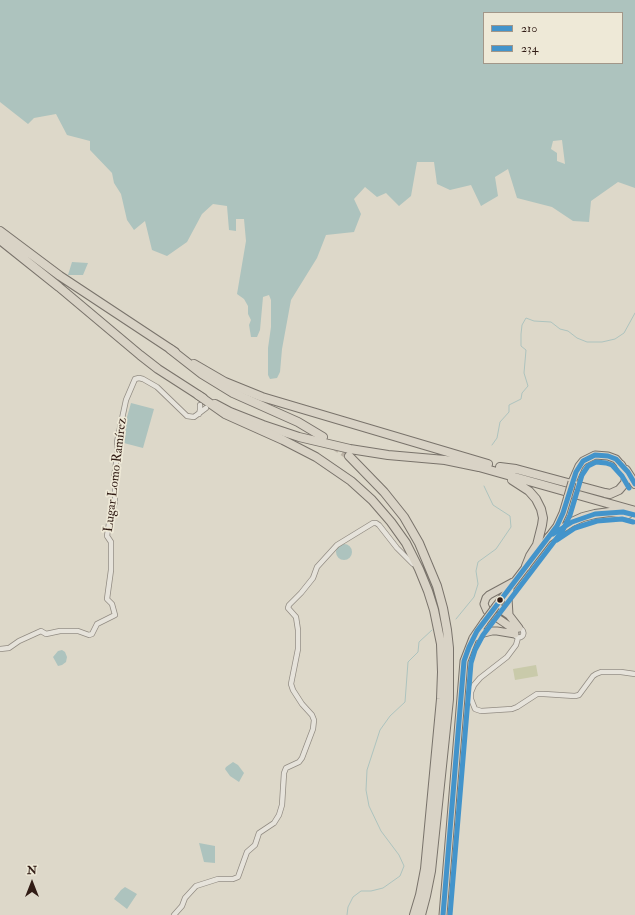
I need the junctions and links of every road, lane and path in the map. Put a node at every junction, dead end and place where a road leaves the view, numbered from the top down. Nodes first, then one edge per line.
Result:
1 (0, 227) edge
2 (0, 231) edge
3 (0, 240) edge
4 (24, 249) junction
5 (170, 349) junction
6 (198, 395) junction
7 (200, 404) dead end
8 (206, 408) dead end
9 (199, 414) junction
10 (323, 437) dead end
11 (349, 456) tunnel mouth
12 (621, 465) junction
13 (498, 469) junction
14 (635, 484) edge
15 (635, 506) edge
16 (635, 511) edge
17 (635, 515) edge
18 (549, 537) junction
19 (401, 547) joint
20 (526, 566) junction
21 (515, 581) junction
22 (510, 588) junction
23 (496, 606) junction
24 (509, 614) junction
25 (517, 633) junction
26 (473, 638) junction
27 (440, 644) junction
28 (0, 649) edge
29 (635, 674) edge
30 (174, 915) edge
31 (414, 915) edge
32 (421, 915) edge
33 (443, 915) edge

1 - 4 street
2 - 4 highway
3 - 6 highway
4 - 5 highway
5 - 10 highway
5 - 13 highway
6 - 13 highway
6 - 27 highway
7 - 9 street
8 - 9 street
9 - 28 street, Lugar Lomo Ramírez
11 - 32 highway
12 - 13 highway
12 - 14 highway
12 - 18 main road, bridge
13 - 15 highway
13 - 16 highway
13 - 20 highway
17 - 18 highway
18 - 20 main road
19 - 27 highway
19 - 30 street
20 - 21 main road
21 - 22 main road
21 - 25 main road
22 - 23 main road
22 - 24 main road
23 - 24 main road
23 - 26 main road, bridge
24 - 25 main road
25 - 26 main road
25 - 29 street
26 - 33 main road
27 - 31 highway

